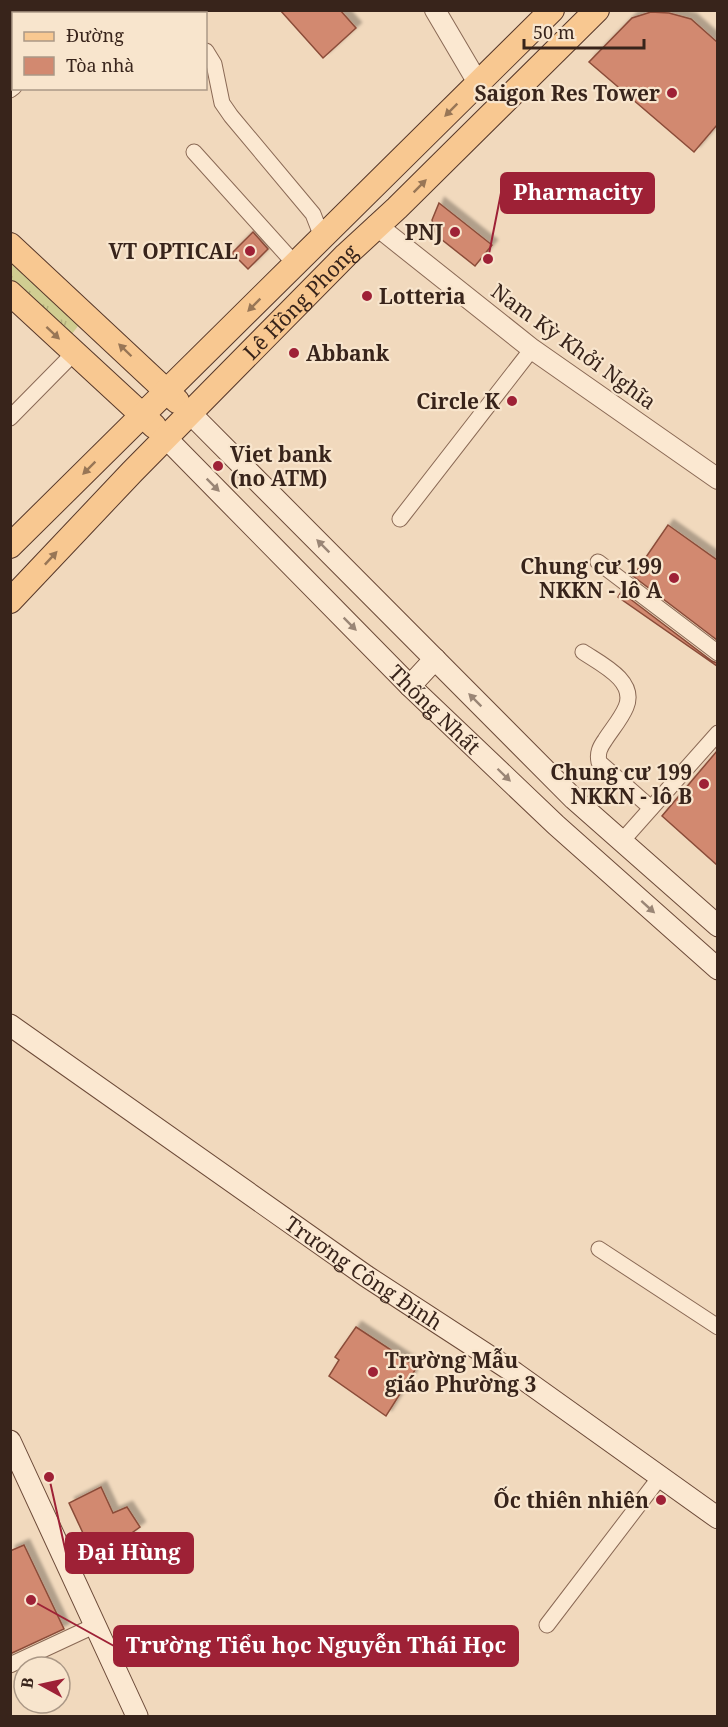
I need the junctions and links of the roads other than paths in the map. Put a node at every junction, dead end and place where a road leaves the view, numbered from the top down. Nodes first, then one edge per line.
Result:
1 (435, 10) edge
2 (552, 10) edge
3 (597, 10) edge
4 (207, 53) edge
5 (478, 83) junction
6 (194, 152) dead end
7 (353, 207) junction
8 (376, 225) junction
9 (322, 237) junction
10 (10, 245) edge
11 (346, 255) junction
12 (295, 264) junction
13 (10, 293) edge
14 (532, 349) junction
15 (75, 352) junction
16 (167, 391) junction
17 (190, 413) junction
18 (142, 416) junction
19 (10, 418) edge
20 (166, 438) junction
21 (717, 479) edge
22 (400, 519) dead end
23 (10, 546) edge
24 (598, 562) dead end
25 (10, 601) edge
26 (583, 652) dead end
27 (717, 653) edge
28 (435, 658) junction
29 (410, 686) junction
30 (717, 733) edge
31 (651, 808) junction
32 (622, 841) junction
33 (717, 926) edge
34 (717, 969) edge
35 (10, 1026) edge
36 (599, 1249) dead end
37 (717, 1327) edge
38 (10, 1441) edge
39 (660, 1477) junction
40 (717, 1518) edge
41 (96, 1625) junction
42 (547, 1625) dead end
43 (10, 1665) edge
44 (137, 1716) edge

1 - 5 street
2 - 5 main road, Lê Hồng Phong
8 -> 3 main road, Lê Hồng Phong
4 - 9 street
5 -> 7 main road, Lê Hồng Phong
6 - 12 street
7 - 8 main road
7 - 9 main road, Lê Hồng Phong
8 - 11 main road, Lê Hồng Phong
8 - 14 street, Nam Kỳ Khởi Nghĩa
9 - 11 main road
9 - 12 main road, Lê Hồng Phong
16 -> 10 main road
11 - 17 main road, Lê Hồng Phong
12 -> 16 main road, Lê Hồng Phong
13 -> 15 main road
14 - 21 street, Nam Kỳ Khởi Nghĩa
14 - 22 street
15 - 18 main road
15 - 19 street
16 - 17 main road
16 - 18 main road, Lê Hồng Phong
17 - 20 main road, Lê Hồng Phong
28 -> 17 main road, Thống Nhất
18 - 20 main road
18 -> 23 main road, Lê Hồng Phong
25 -> 20 main road, Lê Hồng Phong
20 -> 29 main road, Thống Nhất
24 - 27 street
26 - 31 street
28 - 29 main road
32 -> 28 main road, Thống Nhất
29 -> 34 main road, Thống Nhất
30 - 31 street
31 - 32 street
32 - 33 main road, Thống Nhất
35 - 39 main road, Trương Công Định
36 - 37 street
38 - 41 main road
39 - 40 main road, Trương Công Định
39 - 42 street
41 - 43 street
41 - 44 main road

